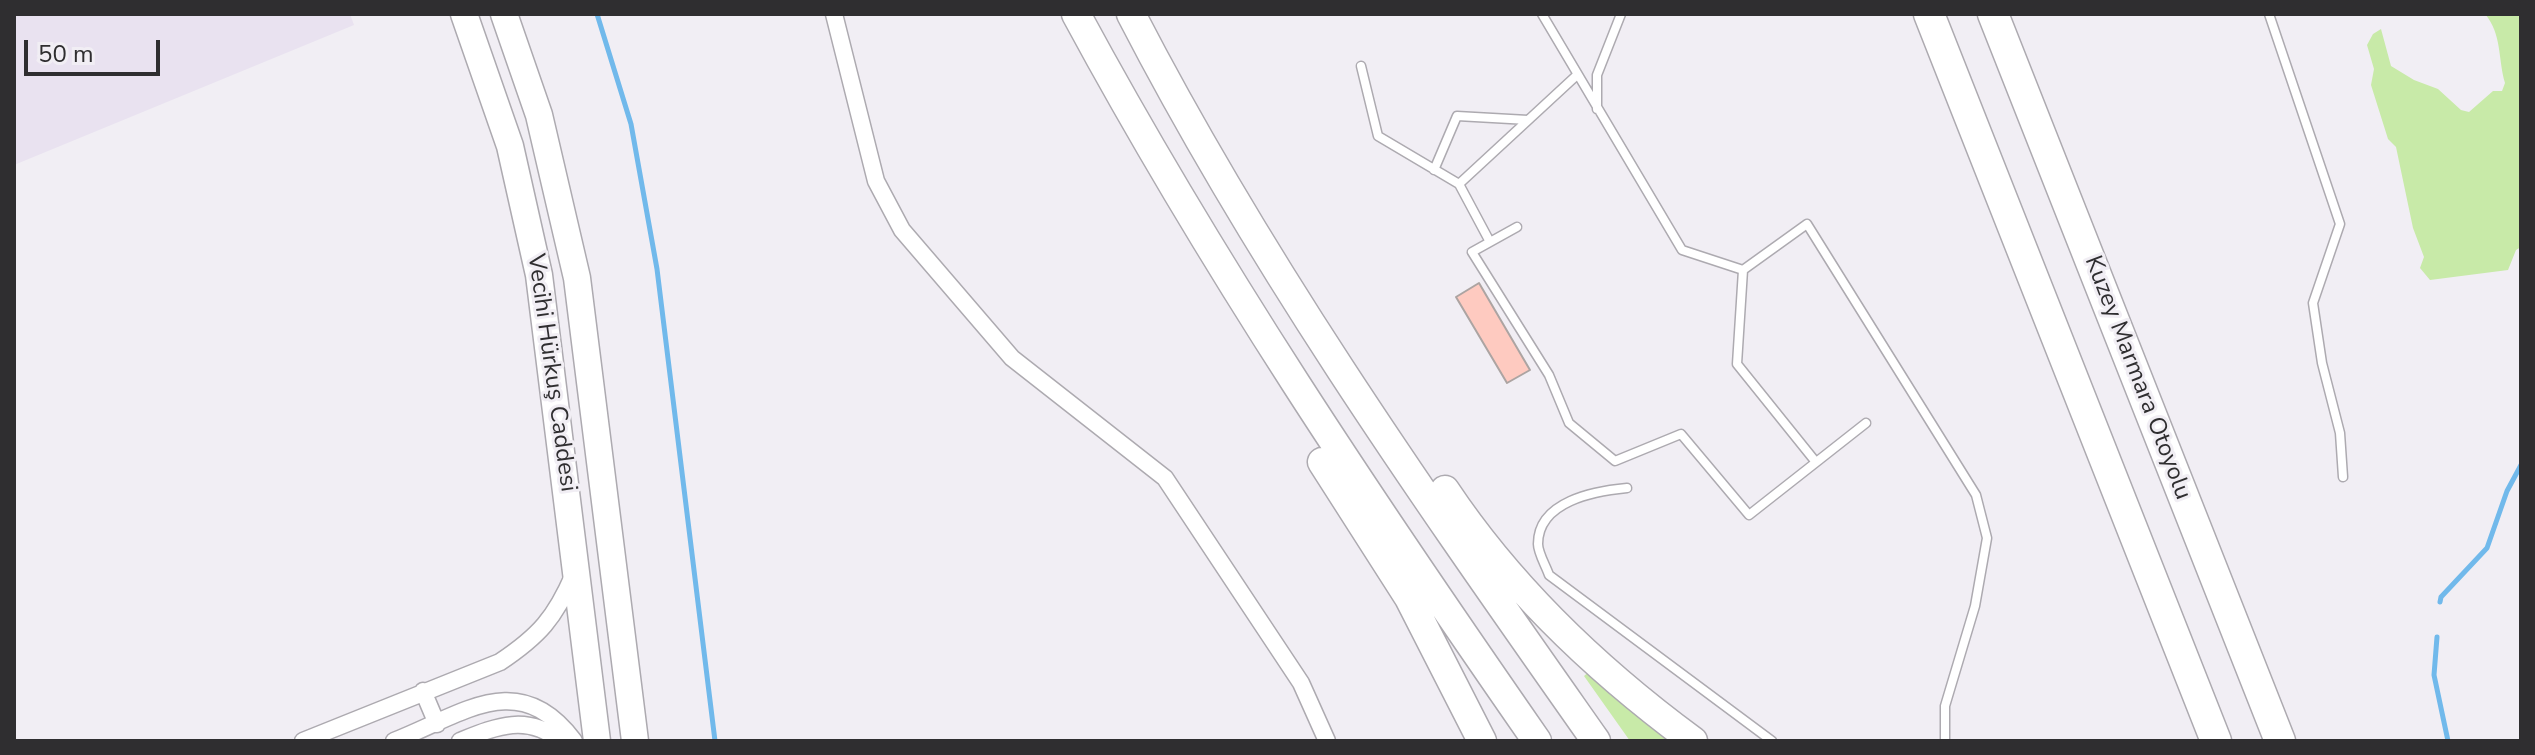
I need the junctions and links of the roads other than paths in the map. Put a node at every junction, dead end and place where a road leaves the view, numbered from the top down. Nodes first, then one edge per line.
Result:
1 (464, 14) edge
2 (504, 14) edge
3 (834, 14) edge
4 (1076, 14) edge
5 (1131, 14) edge
6 (1150, 14) edge
7 (1542, 14) edge
8 (1621, 14) edge
9 (1929, 14) edge
10 (1993, 14) edge
11 (2269, 14) edge
12 (1361, 66) dead end
13 (1577, 75) junction
14 (1597, 110) junction
15 (1528, 120) junction
16 (1139, 129) junction
17 (1434, 170) junction
18 (1459, 184) junction
19 (1236, 202) junction
20 (1517, 227) dead end
21 (1490, 242) junction
22 (1743, 270) junction
23 (1310, 323) junction
24 (1866, 423) dead end
25 (1815, 461) junction
26 (2343, 477) dead end
27 (1627, 488) dead end
28 (577, 566) junction
29 (423, 691) junction
30 (437, 724) junction
31 (1534, 737) edge
32 (303, 741) edge
33 (394, 741) edge
34 (460, 741) edge
35 (560, 741) edge
36 (574, 741) edge
37 (597, 741) edge
38 (635, 741) edge
39 (1327, 741) edge
40 (1482, 741) edge
41 (1596, 741) edge
42 (1693, 741) edge
43 (1772, 741) edge
44 (1945, 741) edge
45 (2216, 741) edge
46 (2280, 741) edge

1 - 28 main road, Vecihi Hürkuş Caddesi
2 - 38 main road, Vecihi Hürkuş Caddesi
3 - 39 street
4 - 16 highway
5 - 19 highway
6 - 19 highway
7 - 13 lane
8 - 14 lane
9 - 45 highway
10 - 46 highway, Kuzey Marmara Otoyolu
11 - 26 lane
12 - 17 lane
13 - 14 lane
13 - 15 lane
14 - 22 lane
15 - 17 lane
15 - 18 lane
16 - 31 highway
16 - 40 highway
17 - 18 lane
18 - 21 lane
19 - 23 highway
20 - 21 lane
21 - 25 lane
22 - 25 lane
22 - 44 lane
23 - 41 highway
23 - 42 highway
24 - 25 lane
27 - 43 lane
28 - 29 street
28 - 37 main road, Vecihi Hürkuş Caddesi
29 - 30 street
29 - 32 street
30 - 33 street
30 - 36 street
34 - 35 street

